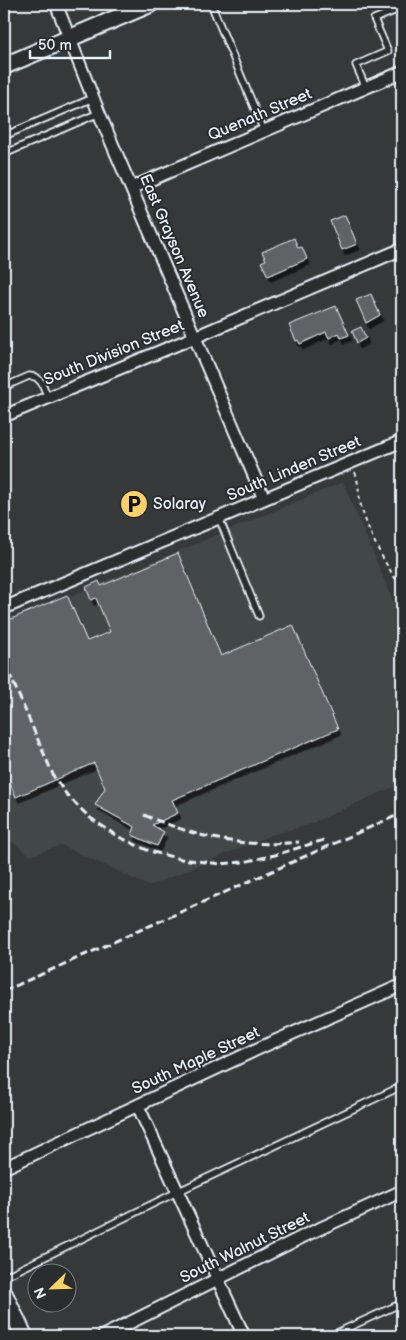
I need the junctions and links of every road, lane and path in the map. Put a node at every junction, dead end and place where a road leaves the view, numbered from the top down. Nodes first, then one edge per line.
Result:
1 (56, 4) edge
2 (150, 4) edge
3 (211, 4) edge
4 (402, 8) edge
5 (69, 39) junction
6 (4, 66) edge
7 (402, 72) edge
8 (366, 88) junction
9 (94, 98) junction
10 (99, 113) junction
11 (264, 131) junction
12 (4, 136) edge
13 (4, 154) edge
14 (131, 188) junction
15 (402, 249) edge
16 (195, 337) junction
17 (4, 387) edge
18 (48, 398) junction
19 (4, 416) edge
20 (402, 441) edge
21 (351, 463) junction
22 (264, 499) junction
23 (218, 518) junction
24 (402, 588) edge
25 (4, 608) edge
26 (259, 616) dead end
27 (402, 985) edge
28 (402, 1086) edge
29 (138, 1106) junction
30 (4, 1168) edge
31 (179, 1191) junction
32 (402, 1191) edge
33 (4, 1277) edge
34 (217, 1279) junction
35 (4, 1294) edge
36 (402, 1303) edge
37 (24, 1336) edge
38 (103, 1336) edge
39 (244, 1336) edge
40 (330, 1336) edge

1 - 5 street, East Grayson Avenue
2 - 5 main road
3 - 11 lane
4 - 8 lane
5 - 6 main road
5 - 9 street, East Grayson Avenue
7 - 8 street, Quenath Street
8 - 11 street, Quenath Street
9 - 10 street, East Grayson Avenue
9 - 12 lane
10 - 13 lane
10 - 14 street, East Grayson Avenue
11 - 14 street, Quenath Street
14 - 16 street, East Grayson Avenue
15 - 16 street, South Division Street
16 - 18 street, South Division Street
16 - 22 street, East Grayson Avenue
17 - 18 lane
18 - 19 street, South Division Street
20 - 21 street, South Linden Street
21 - 22 street, South Linden Street
21 - 24 path
22 - 23 street, South Linden Street
23 - 25 street, South Linden Street
23 - 26 lane
27 - 29 street, South Maple Street
28 - 31 lane
29 - 30 street, South Maple Street
29 - 31 street
31 - 33 lane
31 - 34 street
32 - 34 street, South Walnut Street
34 - 38 street, South Walnut Street
34 - 39 street
35 - 37 main road
36 - 40 lane

